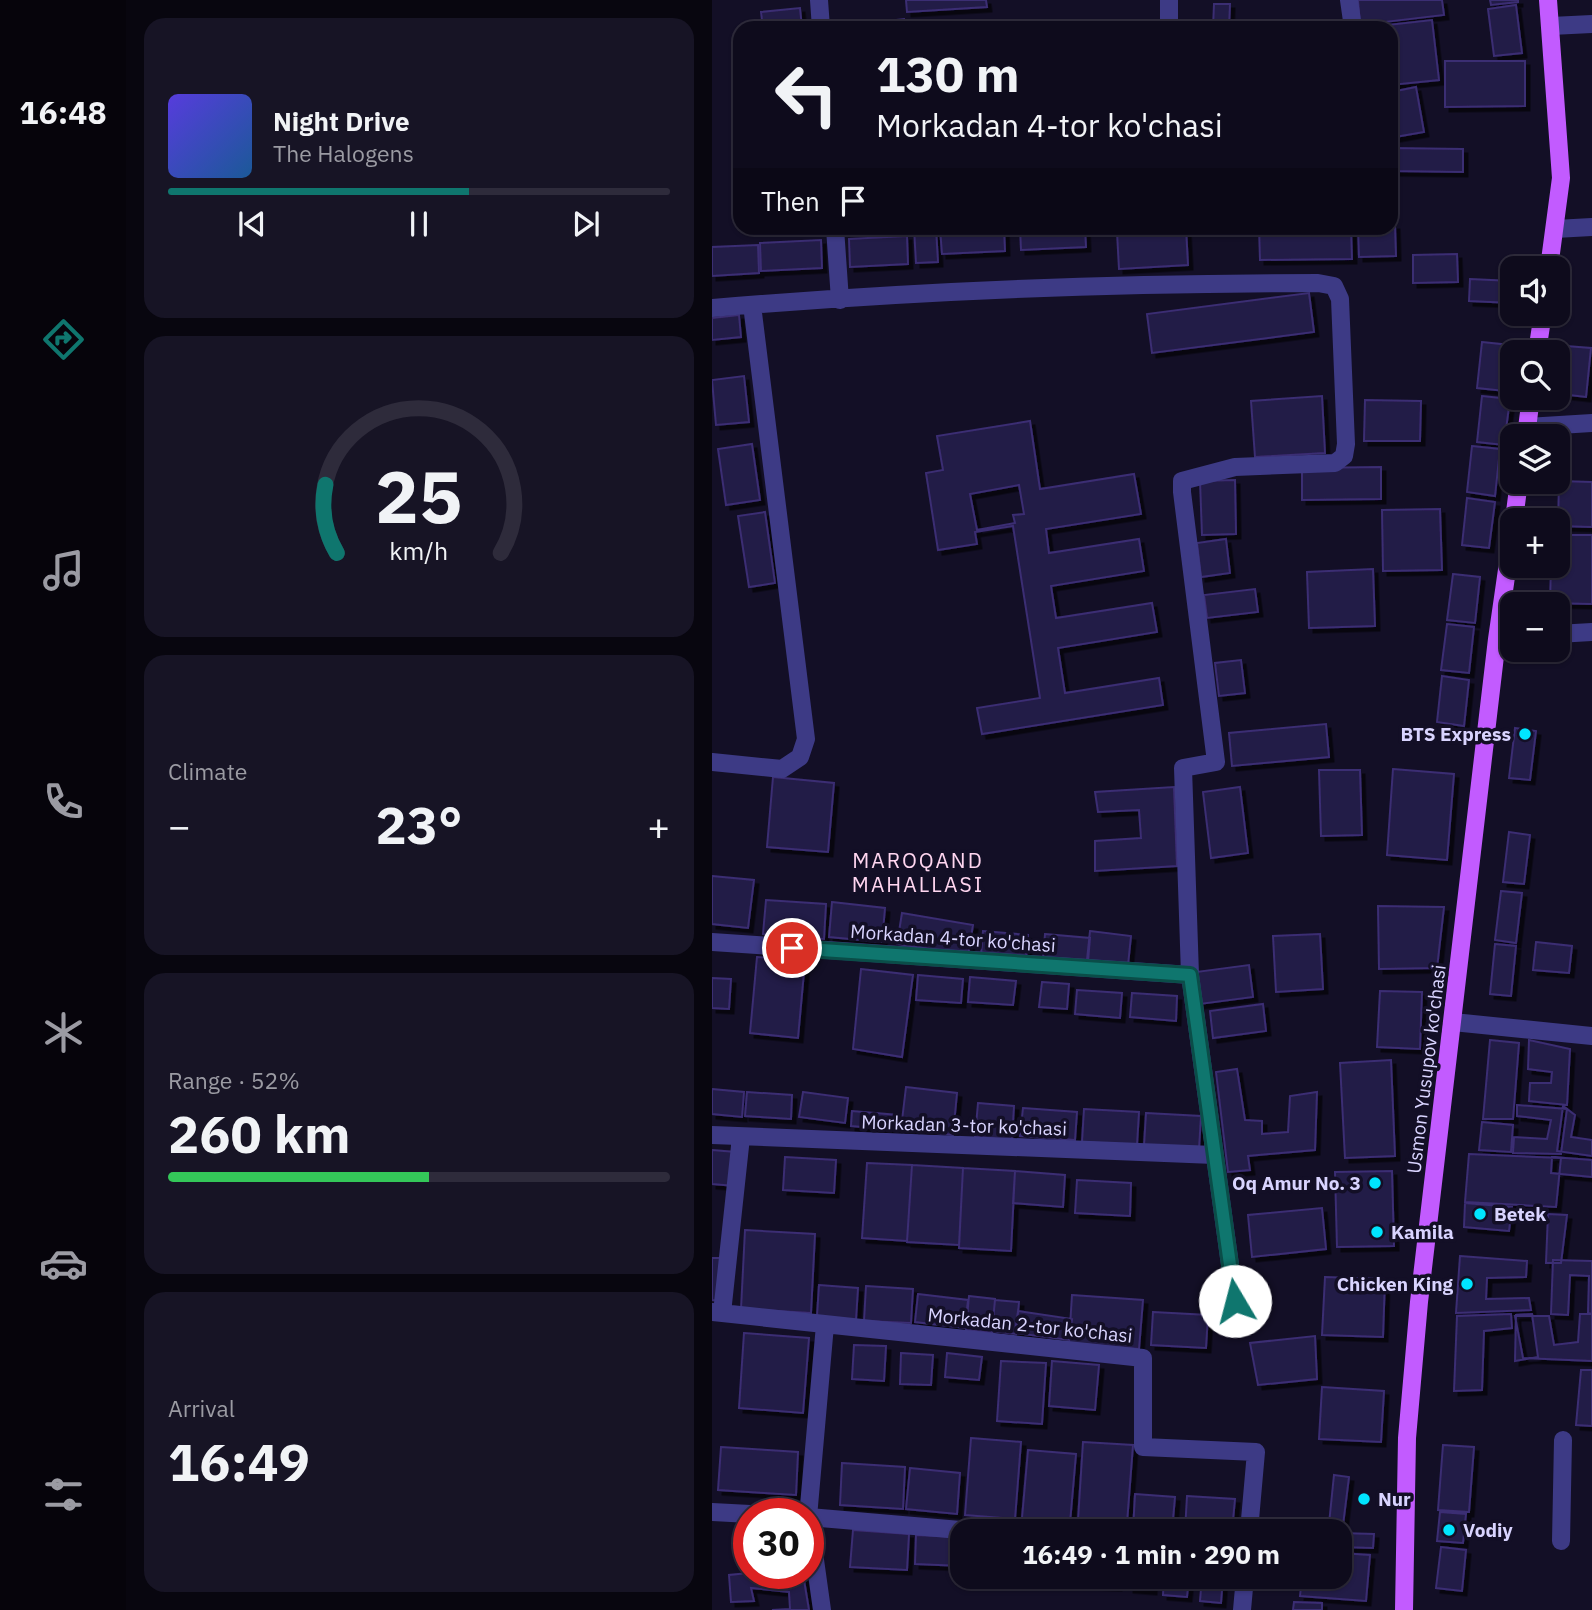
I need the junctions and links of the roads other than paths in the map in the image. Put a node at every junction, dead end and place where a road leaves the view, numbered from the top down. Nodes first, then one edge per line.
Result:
1 (819, 0) edge
2 (1169, 0) edge
3 (1349, 0) edge
4 (1548, 0) edge
5 (820, 21) edge
6 (1169, 21) edge
7 (1352, 21) edge
8 (1592, 24) edge
9 (1551, 26) junction
10 (1592, 227) edge
11 (1555, 229) junction
12 (835, 235) edge
13 (1551, 256) edge
14 (840, 300) junction
15 (752, 305) junction
16 (712, 308) edge
17 (1592, 423) edge
18 (1570, 426) edge
19 (1592, 632) edge
20 (1570, 634) edge
21 (1501, 662) edge
22 (712, 762) edge
23 (712, 942) edge
24 (1190, 975) junction
25 (1453, 1022) junction
26 (1592, 1036) edge
27 (712, 1135) edge
28 (741, 1137) junction
29 (1214, 1155) junction
30 (1235, 1301) dead end
31 (717, 1313) edge
32 (825, 1325) junction
33 (1564, 1440) dead end
34 (811, 1498) edge
35 (712, 1512) edge
36 (733, 1513) edge
37 (824, 1518) edge
38 (1250, 1519) edge
39 (950, 1529) edge
40 (1561, 1541) dead end
41 (819, 1589) edge
42 (1244, 1589) edge
43 (822, 1610) edge
44 (1242, 1610) edge
45 (1404, 1610) edge

1 - 5 street
2 - 6 street
3 - 7 street
4 - 9 main road
8 - 9 street
9 - 11 main road
10 - 11 street
11 - 13 main road
12 - 14 street
14 - 15 street
14 - 24 street
15 - 16 street
15 - 22 street
17 - 18 street
19 - 20 street
21 - 25 main road, Usmon Yusupov ko'chasi
23 - 24 street, Morkadan 4-tor ko'chasi
24 - 29 street
25 - 26 street
25 - 45 main road, Usmon Yusupov ko'chasi
27 - 28 street, Morkadan 3-tor ko'chasi
28 - 29 street, Morkadan 3-tor ko'chasi
28 - 31 street
29 - 30 street
31 - 32 street, Morkadan 2-tor ko'chasi
32 - 34 street
32 - 38 street, Morkadan 2-tor ko'chasi
33 - 40 street
35 - 36 street
37 - 39 street
41 - 43 street
42 - 44 street

